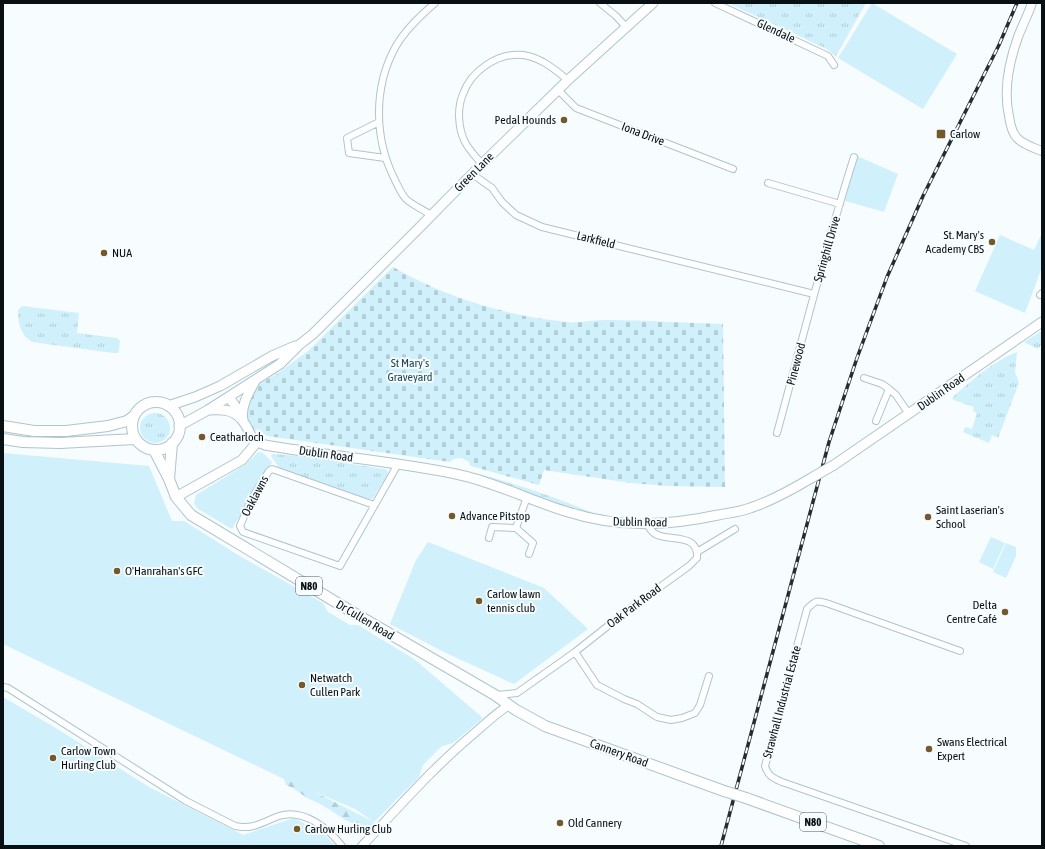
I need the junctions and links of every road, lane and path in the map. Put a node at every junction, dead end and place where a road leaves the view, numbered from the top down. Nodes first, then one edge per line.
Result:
1 (434, 3) edge
2 (600, 3) edge
3 (653, 3) edge
4 (715, 3) edge
5 (1032, 3) edge
6 (626, 27) junction
7 (834, 64) dead end
8 (568, 80) junction
9 (558, 90) junction
10 (379, 122) junction
11 (1042, 151) edge
12 (854, 157) dead end
13 (386, 158) junction
14 (482, 164) junction
15 (733, 169) dead end
16 (472, 174) junction
17 (768, 184) dead end
18 (840, 204) junction
19 (431, 216) junction
20 (814, 294) junction
21 (1042, 322) edge
22 (299, 345) junction
23 (864, 378) dead end
24 (255, 381) junction
25 (220, 386) junction
26 (889, 389) junction
27 (227, 398) junction
28 (168, 406) junction
29 (208, 410) junction
30 (909, 414) junction
31 (134, 416) junction
32 (242, 418) junction
33 (876, 421) dead end
34 (3, 426) edge
35 (179, 426) junction
36 (777, 433) dead end
37 (3, 439) edge
38 (135, 439) junction
39 (257, 442) junction
40 (172, 443) junction
41 (154, 450) junction
42 (398, 464) junction
43 (169, 479) junction
44 (176, 497) junction
45 (527, 498) junction
46 (374, 505) junction
47 (648, 524) junction
48 (516, 528) junction
49 (735, 529) dead end
50 (489, 538) dead end
51 (697, 552) junction
52 (529, 554) dead end
53 (960, 651) dead end
54 (575, 652) junction
55 (709, 676) dead end
56 (3, 687) edge
57 (515, 702) junction
58 (342, 846) edge
59 (362, 846) edge
60 (879, 846) edge
61 (966, 846) edge

1 - 10 street
2 - 6 street
3 - 6 main road, Green Lane
4 - 7 street, Glendale
5 - 11 street
6 - 8 main road, Green Lane
8 - 9 main road, Green Lane
8 - 14 street
9 - 14 main road, Green Lane
9 - 15 street, Iona Drive
10 - 13 street
10 - 13 street
12 - 18 street, Springhill Drive
13 - 19 street
14 - 16 main road, Green Lane
16 - 19 main road, Green Lane
16 - 20 street, Larkfield
17 - 18 street, Springhill Drive
18 - 20 street, Springhill Drive
19 - 22 main road, Green Lane
20 - 36 street, Pinewood
21 - 30 main road, Dublin Road
22 - 24 main road
22 - 25 main road
23 - 26 street
24 - 27 main road
24 - 32 main road
25 - 27 main road
25 - 28 main road
26 - 30 street
26 - 33 street
27 - 29 main road
27 - 32 main road
28 - 31 main road
28 - 35 main road
29 - 32 main road
29 - 35 main road
30 - 47 main road, Dublin Road, bridge
31 - 34 main road
31 - 38 main road
32 - 39 main road
35 - 40 main road, N80
37 - 38 main road
38 - 41 main road
39 - 42 main road, Dublin Road
39 - 44 main road
40 - 41 main road
40 - 43 main road, N80
41 - 43 main road, N80
42 - 45 main road, Dublin Road
42 - 46 street, Oaklawns
43 - 44 main road, Dr Cullen Road / N80
44 - 57 main road, Dr Cullen Road / N80
45 - 47 main road, Dublin Road
45 - 48 street
46 - 46 street, Oaklawns
47 - 51 street
48 - 50 street
48 - 52 street
49 - 51 street
51 - 54 street, Oak Park Road
53 - 61 street, Strawhall Industrial Estate
54 - 55 street
54 - 57 street, Oak Park Road
56 - 58 street
57 - 59 street, Oak Park Road
57 - 60 main road, Cannery Road / N80, bridge

